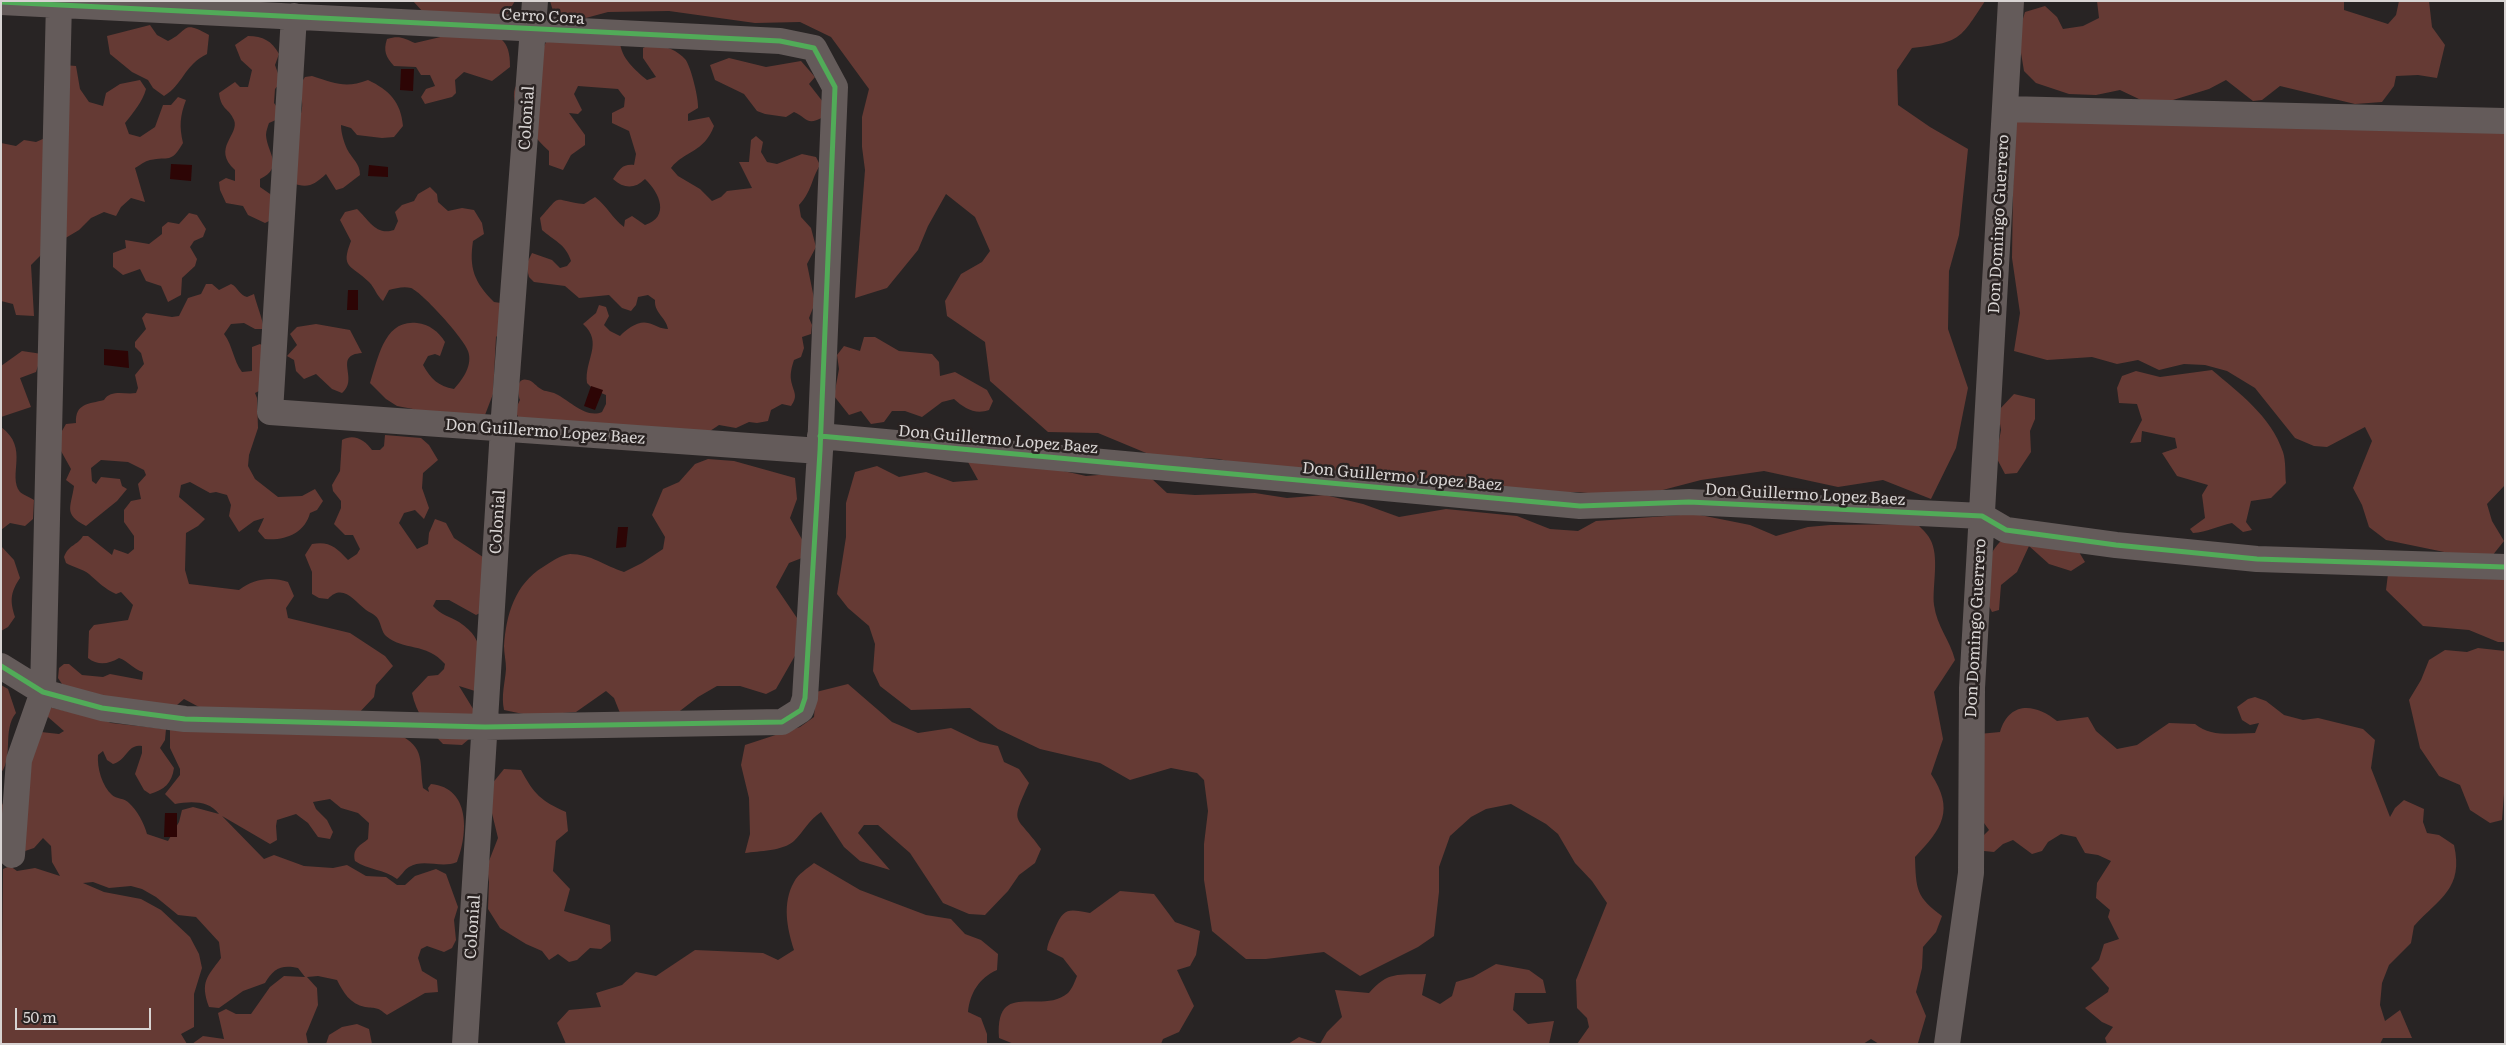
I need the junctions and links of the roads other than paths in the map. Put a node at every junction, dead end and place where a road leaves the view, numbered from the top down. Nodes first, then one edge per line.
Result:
1 (535, 1) edge
2 (2011, 1) edge
3 (1, 2) edge
4 (59, 3) edge
5 (294, 16) junction
6 (534, 30) junction
7 (2005, 109) junction
8 (2505, 121) edge
9 (503, 429) junction
10 (820, 443) junction
11 (1982, 516) junction
12 (2505, 567) edge
13 (1, 666) edge
14 (42, 692) junction
15 (485, 727) junction
16 (12, 855) dead end
17 (465, 1044) edge
18 (1947, 1044) edge

1 - 6 street, Colonial
2 - 7 street, Don Domingo Guerrero
3 - 4 street, Cerro Cora
4 - 5 street, Cerro Cora
4 - 14 street
5 - 6 street, Cerro Cora
5 - 9 street, Don Guillermo Lopez Baez
6 - 9 street, Colonial
6 - 10 street, Cerro Cora
7 - 8 street
7 - 11 street, Don Domingo Guerrero
9 - 10 street, Don Guillermo Lopez Baez
9 - 15 street, Colonial
10 - 11 street, Don Guillermo Lopez Baez
10 - 15 street
11 - 12 street
11 - 18 street, Don Domingo Guerrero
13 - 14 street
14 - 15 street
14 - 16 street
15 - 17 street, Colonial

